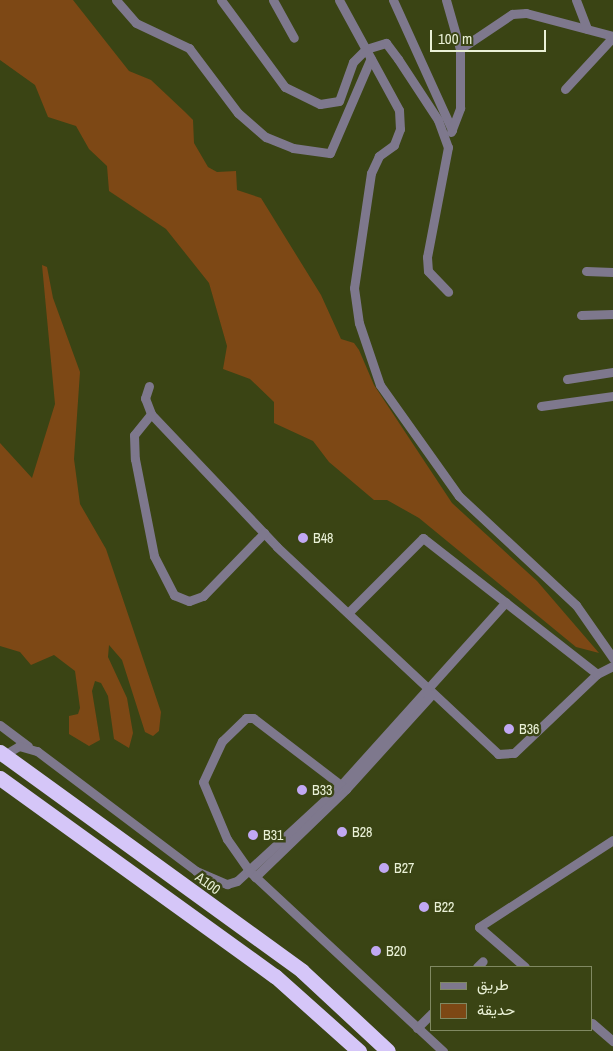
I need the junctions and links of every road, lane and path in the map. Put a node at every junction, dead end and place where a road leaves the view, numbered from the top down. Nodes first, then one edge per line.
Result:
1 (116, 0) edge
2 (222, 0) edge
3 (273, 0) edge
4 (339, 0) edge
5 (393, 0) edge
6 (446, 0) edge
7 (576, 0) edge
8 (587, 29) junction
9 (613, 37) edge
10 (294, 38) dead end
11 (366, 49) junction
12 (460, 49) junction
13 (372, 58) junction
14 (565, 89) dead end
15 (452, 130) junction
16 (448, 147) junction
17 (586, 272) dead end
18 (613, 272) edge
19 (448, 292) dead end
20 (613, 314) edge
21 (580, 315) dead end
22 (613, 372) edge
23 (568, 379) dead end
24 (149, 386) dead end
25 (613, 396) edge
26 (541, 406) dead end
27 (151, 414) junction
28 (264, 534) junction
29 (506, 602) junction
30 (348, 613) junction
31 (613, 658) edge
32 (613, 666) edge
33 (597, 674) junction
34 (429, 692) junction
35 (0, 725) edge
36 (28, 746) junction
37 (2, 754) edge
38 (0, 778) edge
39 (343, 787) junction
40 (613, 840) edge
41 (252, 874) junction
42 (524, 966) edge
43 (430, 1015) edge
44 (593, 1024) edge
45 (418, 1028) junction
46 (613, 1041) edge
47 (359, 1051) edge
48 (388, 1051) edge
49 (443, 1051) edge

1 - 13 street
2 - 11 street
3 - 10 street
4 - 11 street
5 - 15 street
6 - 12 street
7 - 8 street
8 - 9 street
8 - 12 street
9 - 14 street
11 - 13 street
11 - 16 street
12 - 15 street
13 - 31 street
15 - 16 street
16 - 19 street
17 - 18 street
20 - 21 street
22 - 23 street
24 - 27 street
25 - 26 street
27 - 28 street
27 - 28 street
28 - 30 street
29 - 30 street
29 - 33 street
29 - 34 street
30 - 34 street
32 - 33 street
33 - 34 street
34 - 39 street
35 - 36 street
36 - 37 street
36 - 41 street
37 - 48 highway, A100 / A100
38 - 47 highway
39 - 41 street
39 - 41 street
40 - 42 street
41 - 45 street
43 - 45 street
44 - 46 street
45 - 49 street

